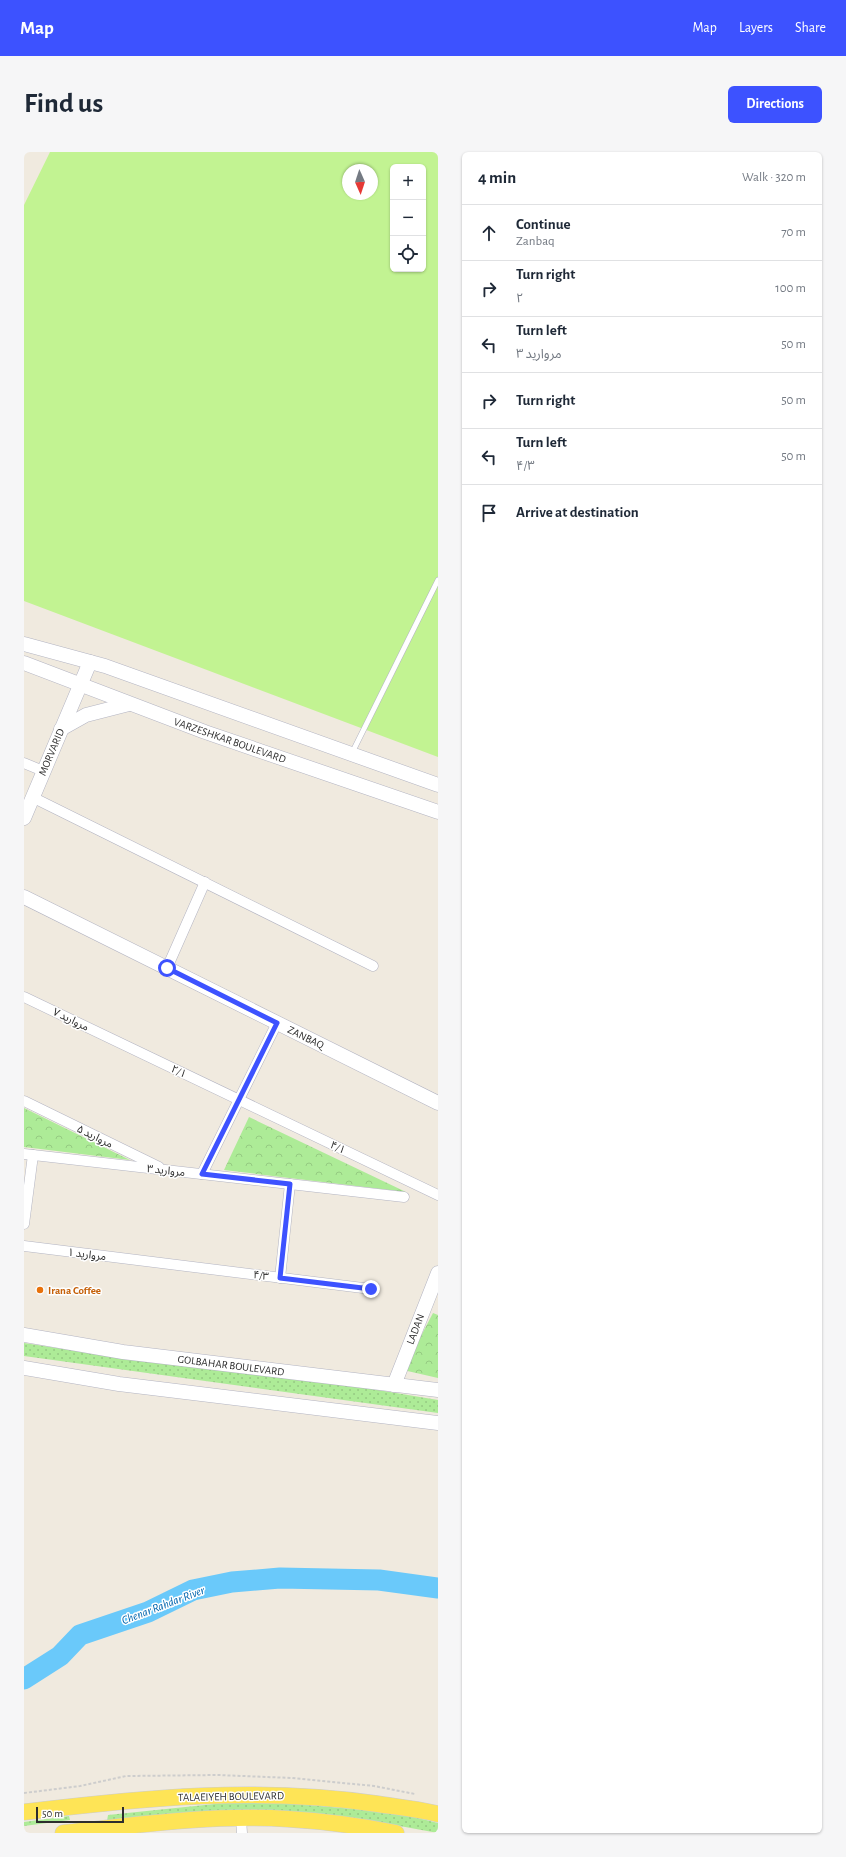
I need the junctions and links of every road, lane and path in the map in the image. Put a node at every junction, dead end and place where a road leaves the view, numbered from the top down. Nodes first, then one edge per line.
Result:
1 (438, 580) edge
2 (24, 644) edge
3 (90, 662) junction
4 (24, 663) edge
5 (80, 686) junction
6 (130, 704) junction
7 (61, 729) junction
8 (352, 754) junction
9 (24, 763) edge
10 (43, 770) junction
11 (438, 785) edge
12 (32, 797) junction
13 (438, 812) edge
14 (24, 818) edge
15 (205, 882) junction
16 (24, 897) edge
17 (373, 966) dead end
18 (167, 968) junction
19 (24, 997) edge
20 (277, 1023) junction
21 (119, 1042) joint
22 (239, 1099) junction
23 (24, 1101) edge
24 (438, 1103) edge
25 (28, 1155) edge
26 (166, 1170) junction
27 (202, 1174) junction
28 (290, 1184) junction
29 (438, 1195) edge
30 (404, 1198) dead end
31 (24, 1224) edge
32 (24, 1246) edge
33 (150, 1262) joint
34 (438, 1273) edge
35 (280, 1278) junction
36 (371, 1289) dead end
37 (433, 1299) edge
38 (24, 1335) edge
39 (24, 1368) edge
40 (394, 1385) junction
41 (438, 1390) edge
42 (438, 1423) edge
43 (83, 1805) junction
44 (24, 1812) edge
45 (438, 1814) edge
46 (242, 1826) edge
47 (86, 1830) junction
48 (63, 1833) edge
49 (396, 1833) edge

1 - 8 lane
2 - 3 main road
3 - 5 main road, MORVARID
3 - 8 main road
4 - 5 main road, VARZESHKAR BOULEVARD
5 - 6 main road, VARZESHKAR BOULEVARD
5 - 7 main road, MORVARID
6 - 7 main road
6 - 13 main road, VARZESHKAR BOULEVARD
7 - 10 main road, MORVARID
8 - 11 main road
9 - 10 street
10 - 12 main road, MORVARID
12 - 14 main road, MORVARID
12 - 15 street
15 - 17 street
15 - 18 street
16 - 18 main road, ZANBAQ
18 - 20 main road, ZANBAQ
19 - 21 street, مروارید ۷
20 - 22 street
20 - 24 main road, ZANBAQ
21 - 22 street, ۲/۱
22 - 27 street
22 - 29 street, ۴/۱
23 - 26 street, مروارید ۵
25 - 26 street, مروارید ۳
25 - 31 street
26 - 27 street, مروارید ۳
27 - 28 street, مروارید ۳
28 - 30 street, مروارید ۳
28 - 35 street
32 - 33 street, مروارید ۱
33 - 35 street, ۴/۳
34 - 37 main road, LADAN
35 - 36 street, ۴/۳
37 - 40 main road, LADAN
38 - 40 main road, GOLBAHAR BOULEVARD
39 - 42 main road
40 - 41 main road, GOLBAHAR BOULEVARD
43 - 44 main road, TALAEIYEH BOULEVARD
43 - 45 main road, TALAEIYEH BOULEVARD
43 - 47 main road
46 - 47 main road
46 - 49 main road
47 - 48 main road

